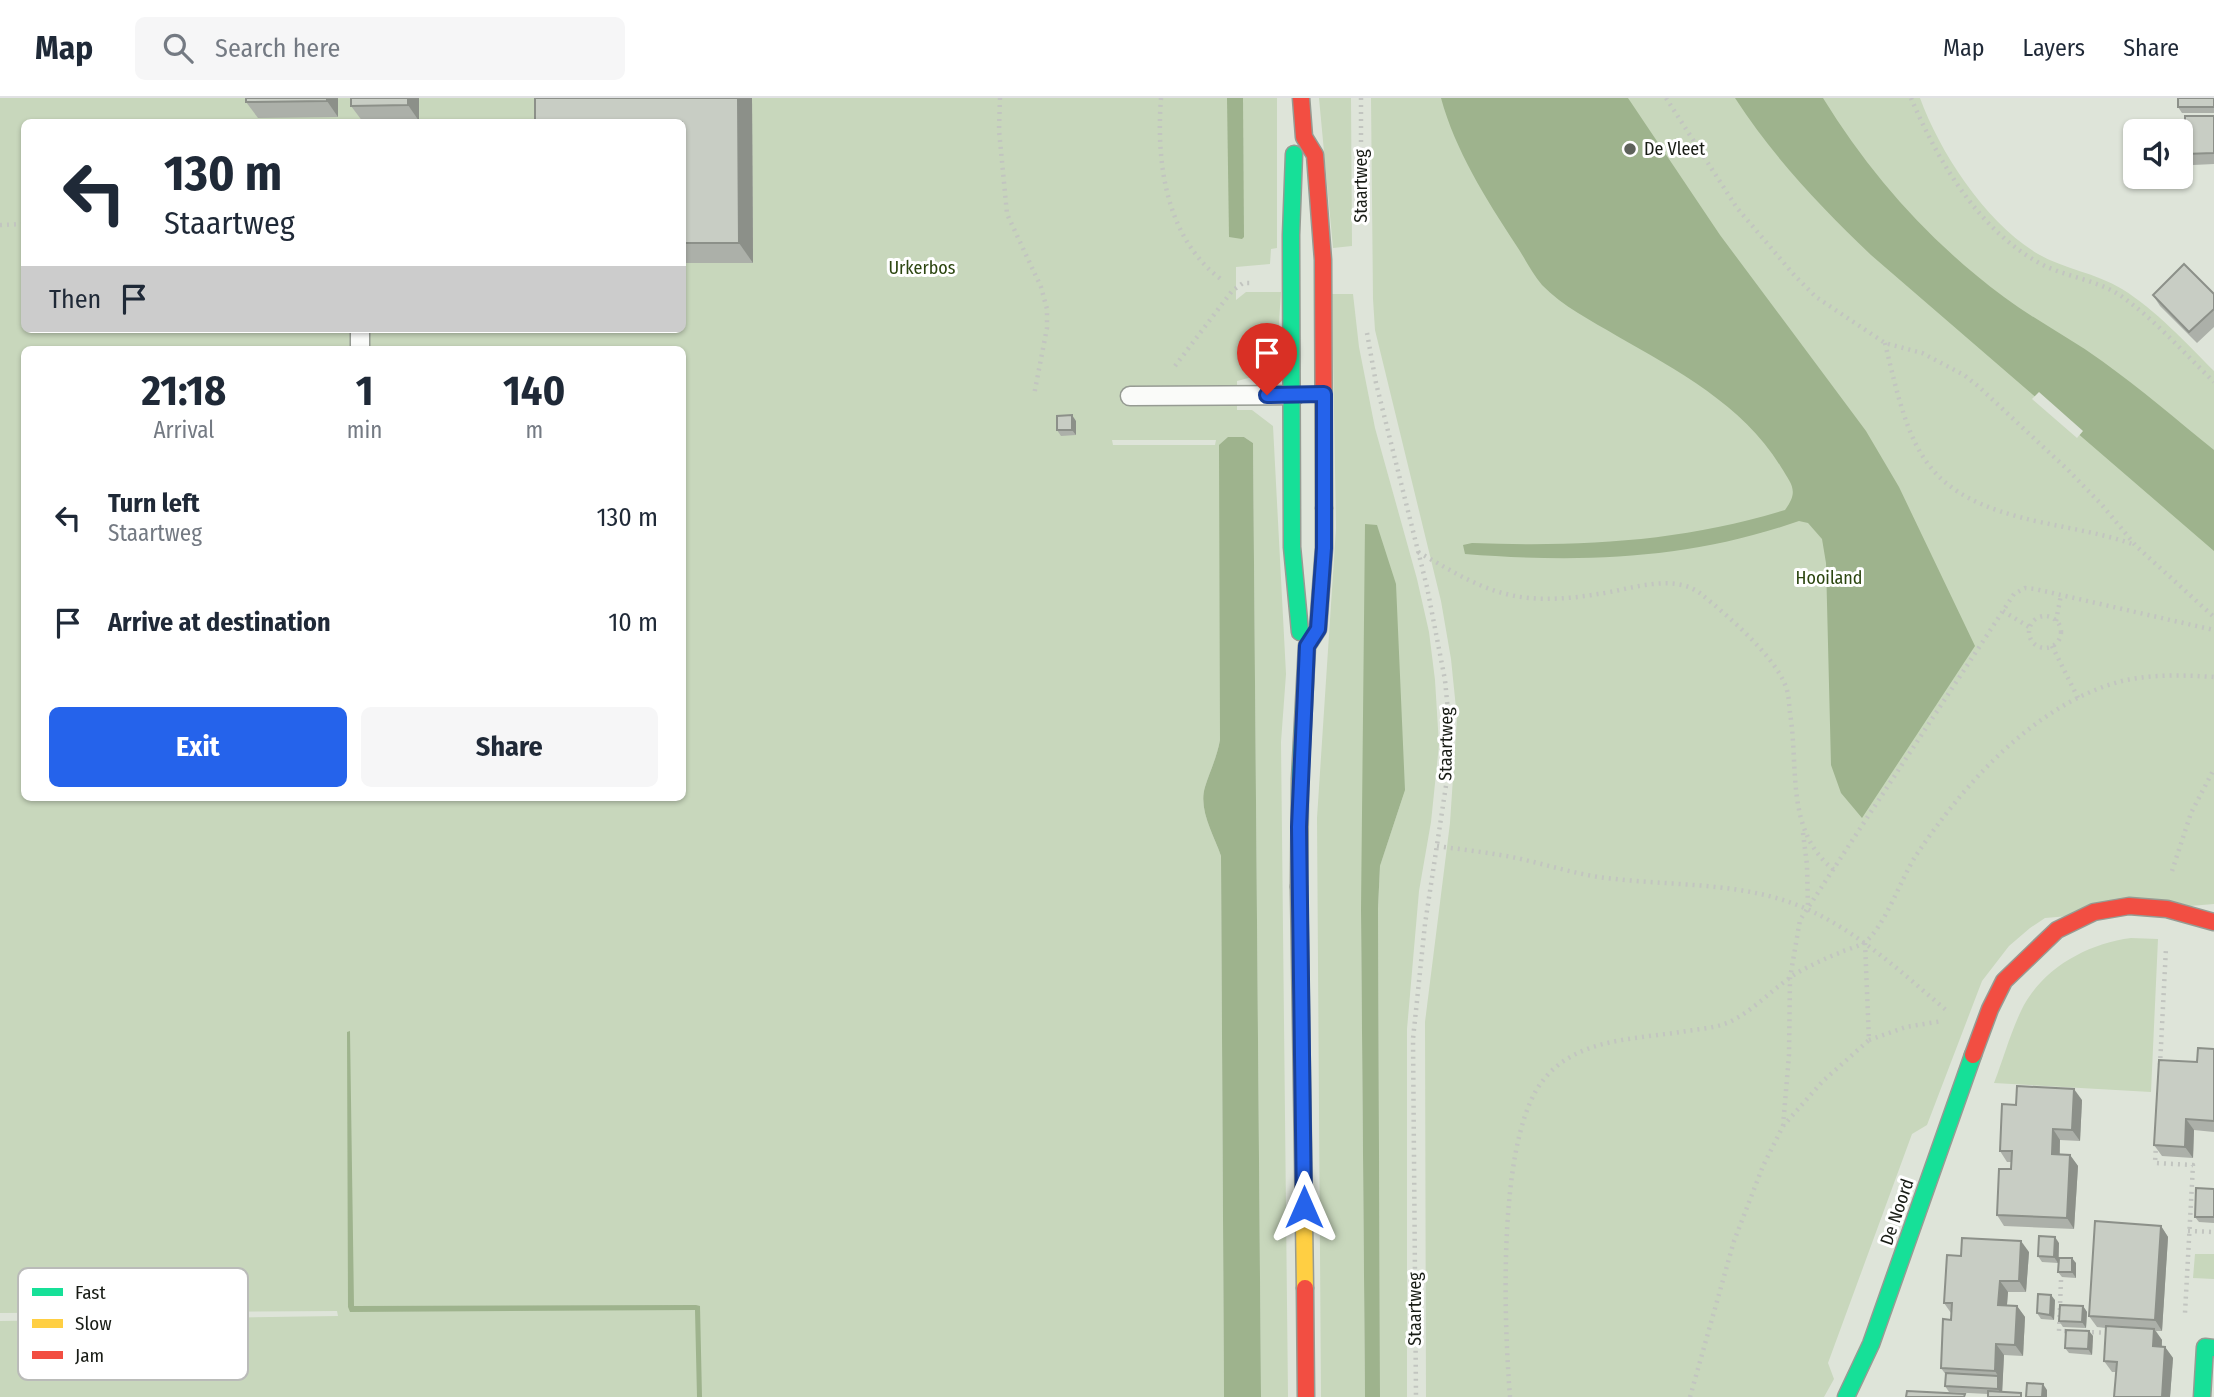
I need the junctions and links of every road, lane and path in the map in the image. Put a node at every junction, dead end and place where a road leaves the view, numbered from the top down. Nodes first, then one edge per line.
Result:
1 (1000, 98) edge
2 (1161, 98) edge
3 (1301, 98) edge
4 (1361, 98) edge
5 (1666, 98) edge
6 (1911, 98) edge
7 (1304, 137) junction
8 (1361, 190) dead end
9 (21, 224) edge
10 (0, 225) edge
11 (1222, 280) dead end
12 (1263, 283) dead end
13 (1365, 321) dead end
14 (1885, 344) junction
15 (1173, 368) dead end
16 (2214, 382) edge
17 (1324, 394) junction
18 (1034, 395) dead end
19 (1293, 395) junction
20 (1130, 396) dead end
21 (2136, 546) junction
22 (1418, 552) junction
23 (2061, 594) junction
24 (2003, 611) junction
25 (2214, 617) edge
26 (2056, 621) junction
27 (2029, 627) junction
28 (2214, 630) edge
29 (1307, 646) junction
30 (2052, 646) junction
31 (2214, 677) edge
32 (2078, 698) junction
33 (2214, 769) edge
34 (1802, 822) junction
35 (1437, 846) junction
36 (1835, 870) junction
37 (2170, 882) dead end
38 (1808, 909) junction
39 (2214, 922) edge
40 (2167, 935) dead end
41 (1865, 942) junction
42 (1790, 978) junction
43 (1952, 1016) junction
44 (1979, 1037) junction
45 (1868, 1040) junction
46 (2160, 1069) edge
47 (1783, 1126) junction
48 (2157, 1136) edge
49 (2188, 1231) junction
50 (2214, 1232) edge
51 (2061, 1280) edge
52 (2184, 1317) dead end
53 (2114, 1334) edge
54 (2214, 1348) edge
55 (1306, 1397) edge
56 (1416, 1397) edge
57 (1510, 1397) edge
58 (1690, 1397) edge
59 (1846, 1397) edge
60 (2202, 1397) edge

1 - 18 path
2 - 11 path
3 - 7 main road
4 - 8 path, Staartweg
5 - 14 path
6 - 16 path
7 - 17 main road
7 - 19 main road
9 - 10 path
12 - 15 path
13 - 22 path, Staartweg
14 - 21 path
14 - 21 path
17 - 19 lane
17 - 29 main road
19 - 20 lane
19 - 29 main road
21 - 25 path
22 - 34 path
22 - 35 path, Staartweg
23 - 24 path
23 - 26 path
23 - 28 path
24 - 27 path
24 - 36 path
26 - 27 path
26 - 30 path
27 - 30 path
29 - 55 main road
30 - 32 path
31 - 32 path
32 - 41 path
33 - 37 path
34 - 36 path
34 - 38 path
35 - 38 path
35 - 56 path, Staartweg
36 - 38 path
38 - 41 path
38 - 42 path
39 - 44 main road, De Noord
40 - 46 path
41 - 42 path
41 - 43 path
41 - 45 path
42 - 47 path
42 - 57 path
43 - 44 path
43 - 45 path
44 - 59 main road, De Noord
45 - 47 path
47 - 58 path
48 - 49 path
49 - 50 path
49 - 52 path
51 - 53 path
54 - 60 main road

